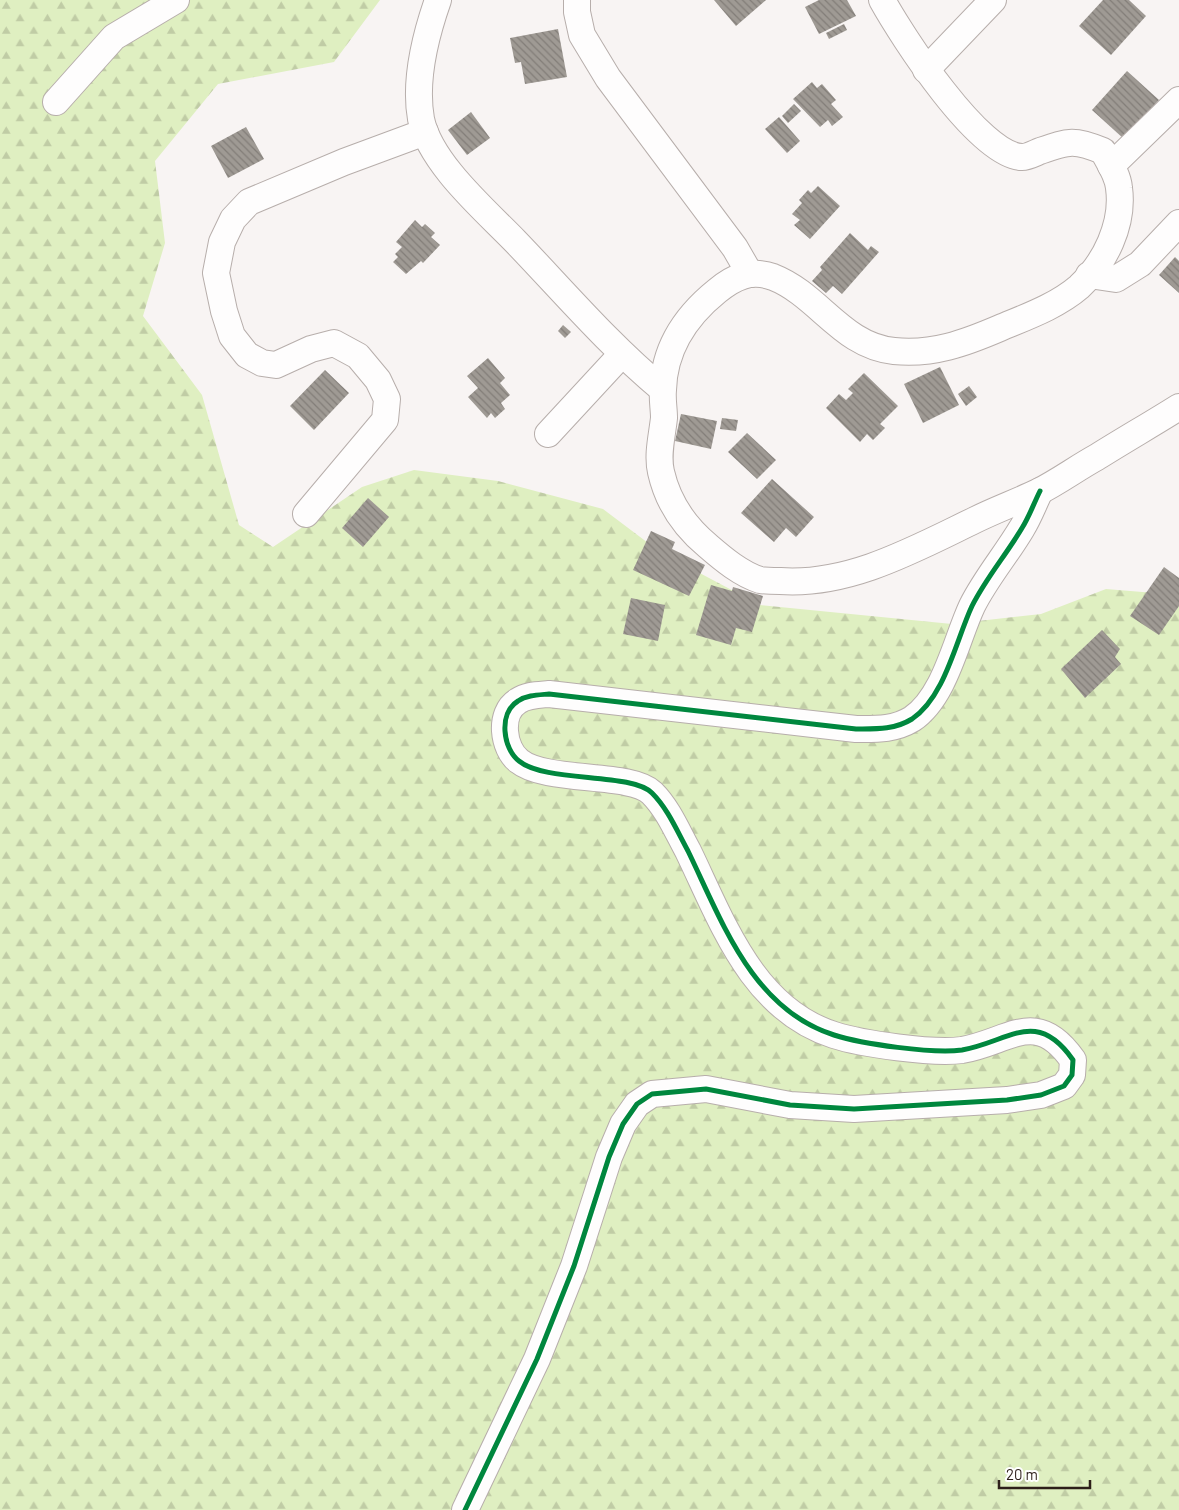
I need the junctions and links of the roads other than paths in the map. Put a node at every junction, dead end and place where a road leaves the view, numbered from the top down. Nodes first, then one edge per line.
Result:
1 (176, 0) edge
2 (438, 0) edge
3 (577, 0) edge
4 (882, 0) edge
5 (992, 0) edge
6 (926, 70) junction
7 (1179, 100) edge
8 (56, 102) dead end
9 (425, 132) junction
10 (1112, 166) junction
11 (1179, 223) edge
12 (750, 274) junction
13 (1089, 275) junction
14 (622, 354) junction
15 (662, 389) junction
16 (1179, 407) edge
17 (548, 434) dead end
18 (1040, 491) junction
19 (306, 514) dead end
20 (465, 1510) edge

1 - 8 street
2 - 9 street
3 - 12 street
4 - 6 street
5 - 6 street
6 - 10 street
7 - 10 street
9 - 14 street
9 - 19 street
10 - 13 street
11 - 13 street
12 - 13 street
12 - 15 street
14 - 15 street
14 - 17 street
15 - 18 street
16 - 18 street
18 - 20 street

